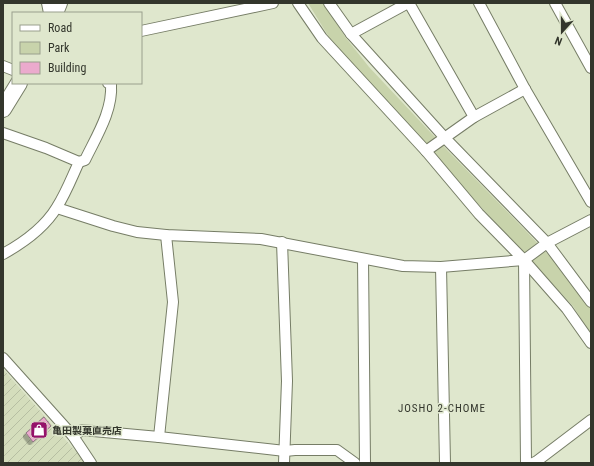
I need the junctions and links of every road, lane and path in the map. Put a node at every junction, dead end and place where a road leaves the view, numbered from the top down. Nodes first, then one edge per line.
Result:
1 (273, 3) edge
2 (298, 3) edge
3 (329, 3) edge
4 (409, 3) edge
5 (479, 3) edge
6 (555, 3) edge
7 (142, 31) edge
8 (351, 34) junction
9 (591, 68) edge
10 (18, 84) edge
11 (111, 84) edge
12 (525, 89) junction
13 (3, 109) edge
14 (474, 117) junction
15 (3, 134) edge
16 (444, 138) junction
17 (426, 151) junction
18 (79, 162) junction
19 (591, 202) edge
20 (57, 208) junction
21 (591, 220) edge
22 (166, 236) junction
23 (282, 242) junction
24 (547, 243) junction
25 (3, 254) edge
26 (363, 259) junction
27 (524, 260) junction
28 (441, 267) junction
29 (591, 302) edge
30 (591, 343) edge
31 (3, 358) edge
32 (591, 420) edge
33 (73, 436) junction
34 (159, 437) junction
35 (285, 451) junction
36 (90, 463) edge
37 (284, 463) edge
38 (355, 463) edge
39 (365, 463) edge
40 (446, 463) edge
41 (526, 463) edge
42 (533, 463) edge

1 - 7 street
2 - 17 street
3 - 8 street
4 - 8 street
4 - 14 street
5 - 12 street
6 - 9 street
8 - 16 street
10 - 13 main road
11 - 18 street
12 - 14 street
12 - 19 street
14 - 16 street
15 - 18 street
16 - 17 street
16 - 24 street
17 - 27 street
18 - 20 street
20 - 22 street
20 - 25 street
21 - 24 street
22 - 23 street
22 - 34 street
23 - 26 street
23 - 35 street
24 - 27 street
24 - 29 street
26 - 28 street
26 - 39 street
27 - 28 street
27 - 30 street
27 - 41 street
28 - 40 street
31 - 33 street
32 - 42 street
33 - 34 street
33 - 36 street
34 - 35 street
35 - 37 street
35 - 38 street

